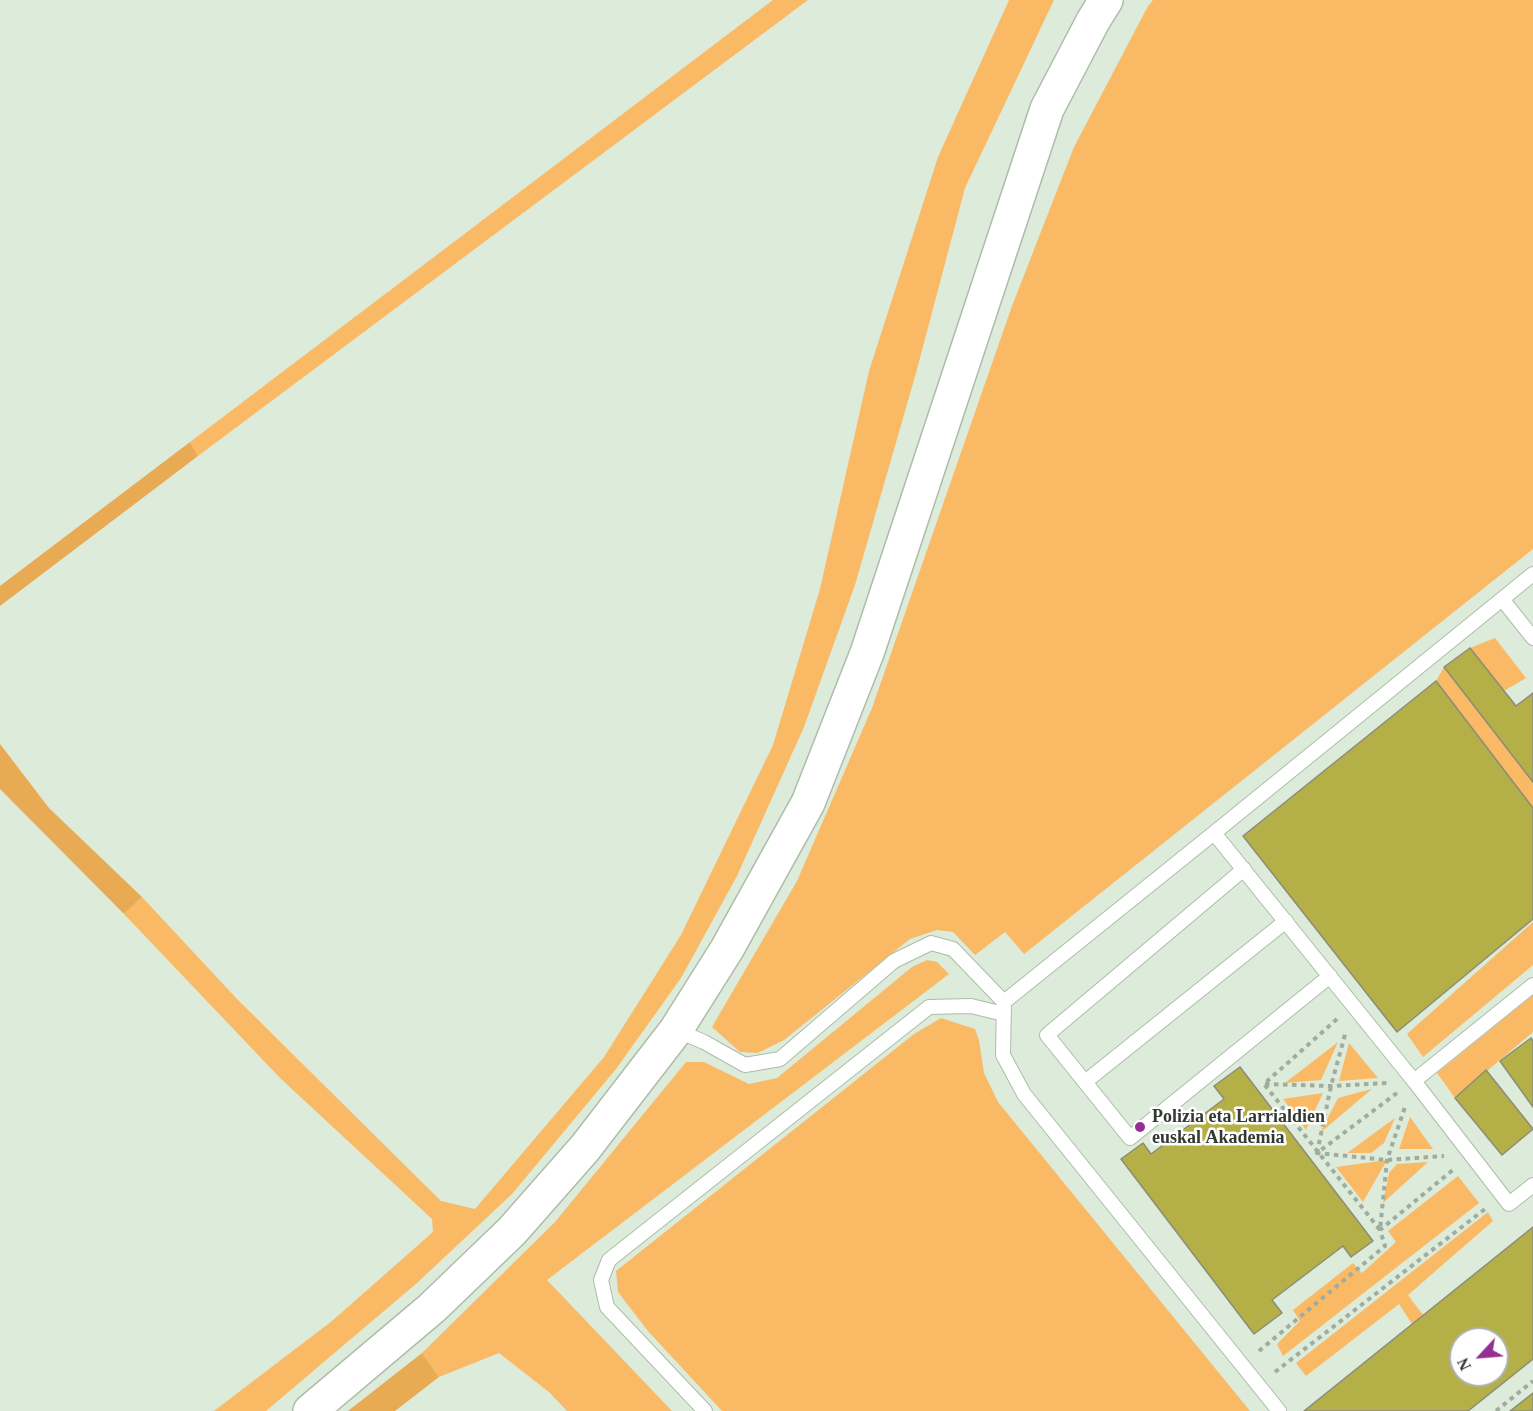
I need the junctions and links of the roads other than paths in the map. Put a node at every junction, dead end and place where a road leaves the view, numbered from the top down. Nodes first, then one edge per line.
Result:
1 (1106, 0) edge
2 (1533, 574) edge
3 (1502, 599) junction
4 (1533, 638) edge
5 (1214, 833) junction
6 (1244, 869) junction
7 (1286, 921) junction
8 (1330, 976) junction
9 (1533, 985) edge
10 (1004, 1008) junction
11 (676, 1030) junction
12 (1414, 1081) junction
13 (1085, 1082) junction
14 (1533, 1185) edge
15 (310, 1411) edge
16 (705, 1411) edge
17 (1279, 1411) edge

1 - 11 main road
2 - 3 lane
3 - 4 lane
3 - 5 lane
5 - 6 lane
5 - 10 lane
6 - 7 lane
6 - 13 lane
7 - 8 lane
7 - 13 lane
8 - 12 lane
8 - 13 lane
9 - 12 lane
10 - 11 lane
10 - 16 lane
10 - 17 lane
11 - 15 main road
12 - 14 lane

